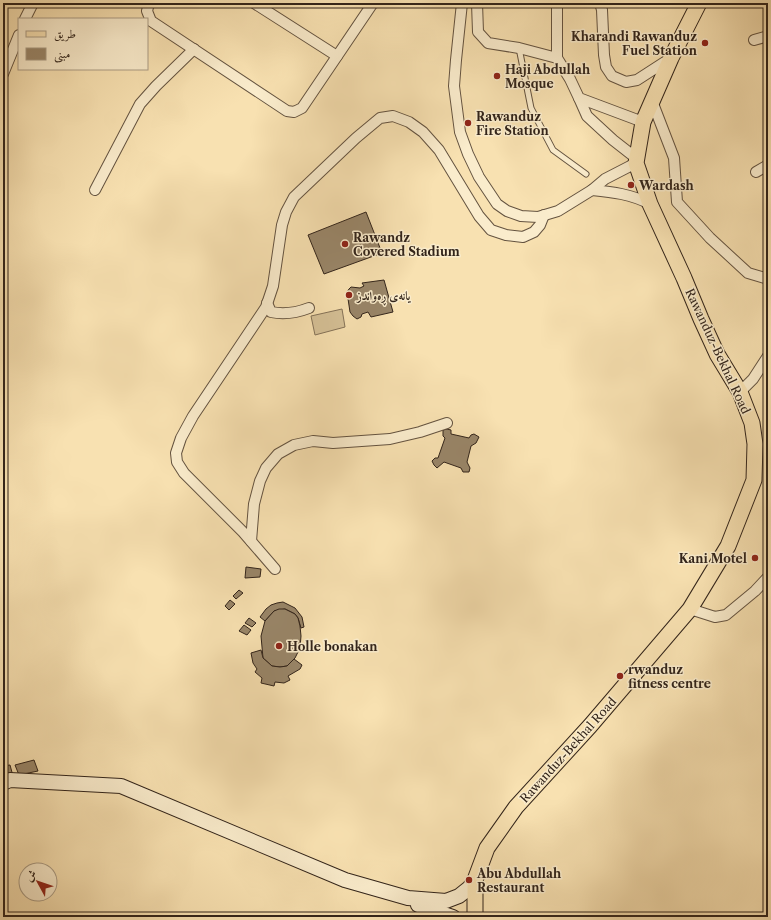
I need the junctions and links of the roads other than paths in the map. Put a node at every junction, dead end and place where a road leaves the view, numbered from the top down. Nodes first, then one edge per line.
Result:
1 (33, 3) edge
2 (149, 3) edge
3 (254, 3) edge
4 (373, 3) edge
5 (462, 3) edge
6 (477, 3) edge
7 (557, 3) edge
8 (600, 3) edge
9 (699, 3) edge
10 (26, 18) edge
11 (768, 36) edge
12 (18, 37) edge
13 (754, 40) dead end
14 (519, 48) junction
15 (194, 49) junction
16 (337, 56) junction
17 (557, 58) junction
18 (671, 58) junction
19 (3, 74) edge
20 (579, 98) junction
21 (652, 101) junction
22 (643, 122) junction
23 (636, 161) junction
24 (768, 165) edge
25 (756, 172) dead end
26 (586, 174) dead end
27 (95, 190) dead end
28 (592, 190) junction
29 (650, 204) junction
30 (544, 215) junction
31 (768, 279) edge
32 (267, 303) junction
33 (309, 308) dead end
34 (768, 356) edge
35 (740, 392) junction
36 (447, 423) dead end
37 (251, 541) junction
38 (275, 569) dead end
39 (768, 577) edge
40 (690, 609) junction
41 (3, 783) edge
42 (476, 880) junction
43 (408, 898) junction
44 (453, 917) edge
45 (475, 917) edge

1 - 10 street
2 - 15 street
3 - 16 street
4 - 16 street
5 - 30 street
6 - 14 street
7 - 17 street
8 - 18 street
9 - 18 main road, Rawanduz-Bekhal Road
11 - 13 street
12 - 19 street
14 - 17 street
14 - 26 lane
15 - 16 street
15 - 27 street
17 - 20 street
18 - 21 main road, Rawanduz-Bekhal Road
20 - 22 street
20 - 23 street
21 - 22 main road, Rawanduz-Bekhal Road
21 - 31 street
22 - 23 main road, Rawanduz-Bekhal Road
23 - 28 street
23 - 29 main road, Rawanduz-Bekhal Road
24 - 25 street
28 - 29 street
28 - 30 street
29 - 35 main road, Rawanduz-Bekhal Road
30 - 32 street
32 - 33 street
32 - 37 street
34 - 35 street
35 - 40 main road, Rawanduz-Bekhal Road
36 - 37 street
37 - 38 street
39 - 40 street
40 - 42 main road, Rawanduz-Bekhal Road
41 - 43 street
42 - 43 street
42 - 45 main road, Rawanduz-Bekhal Road
43 - 44 street

